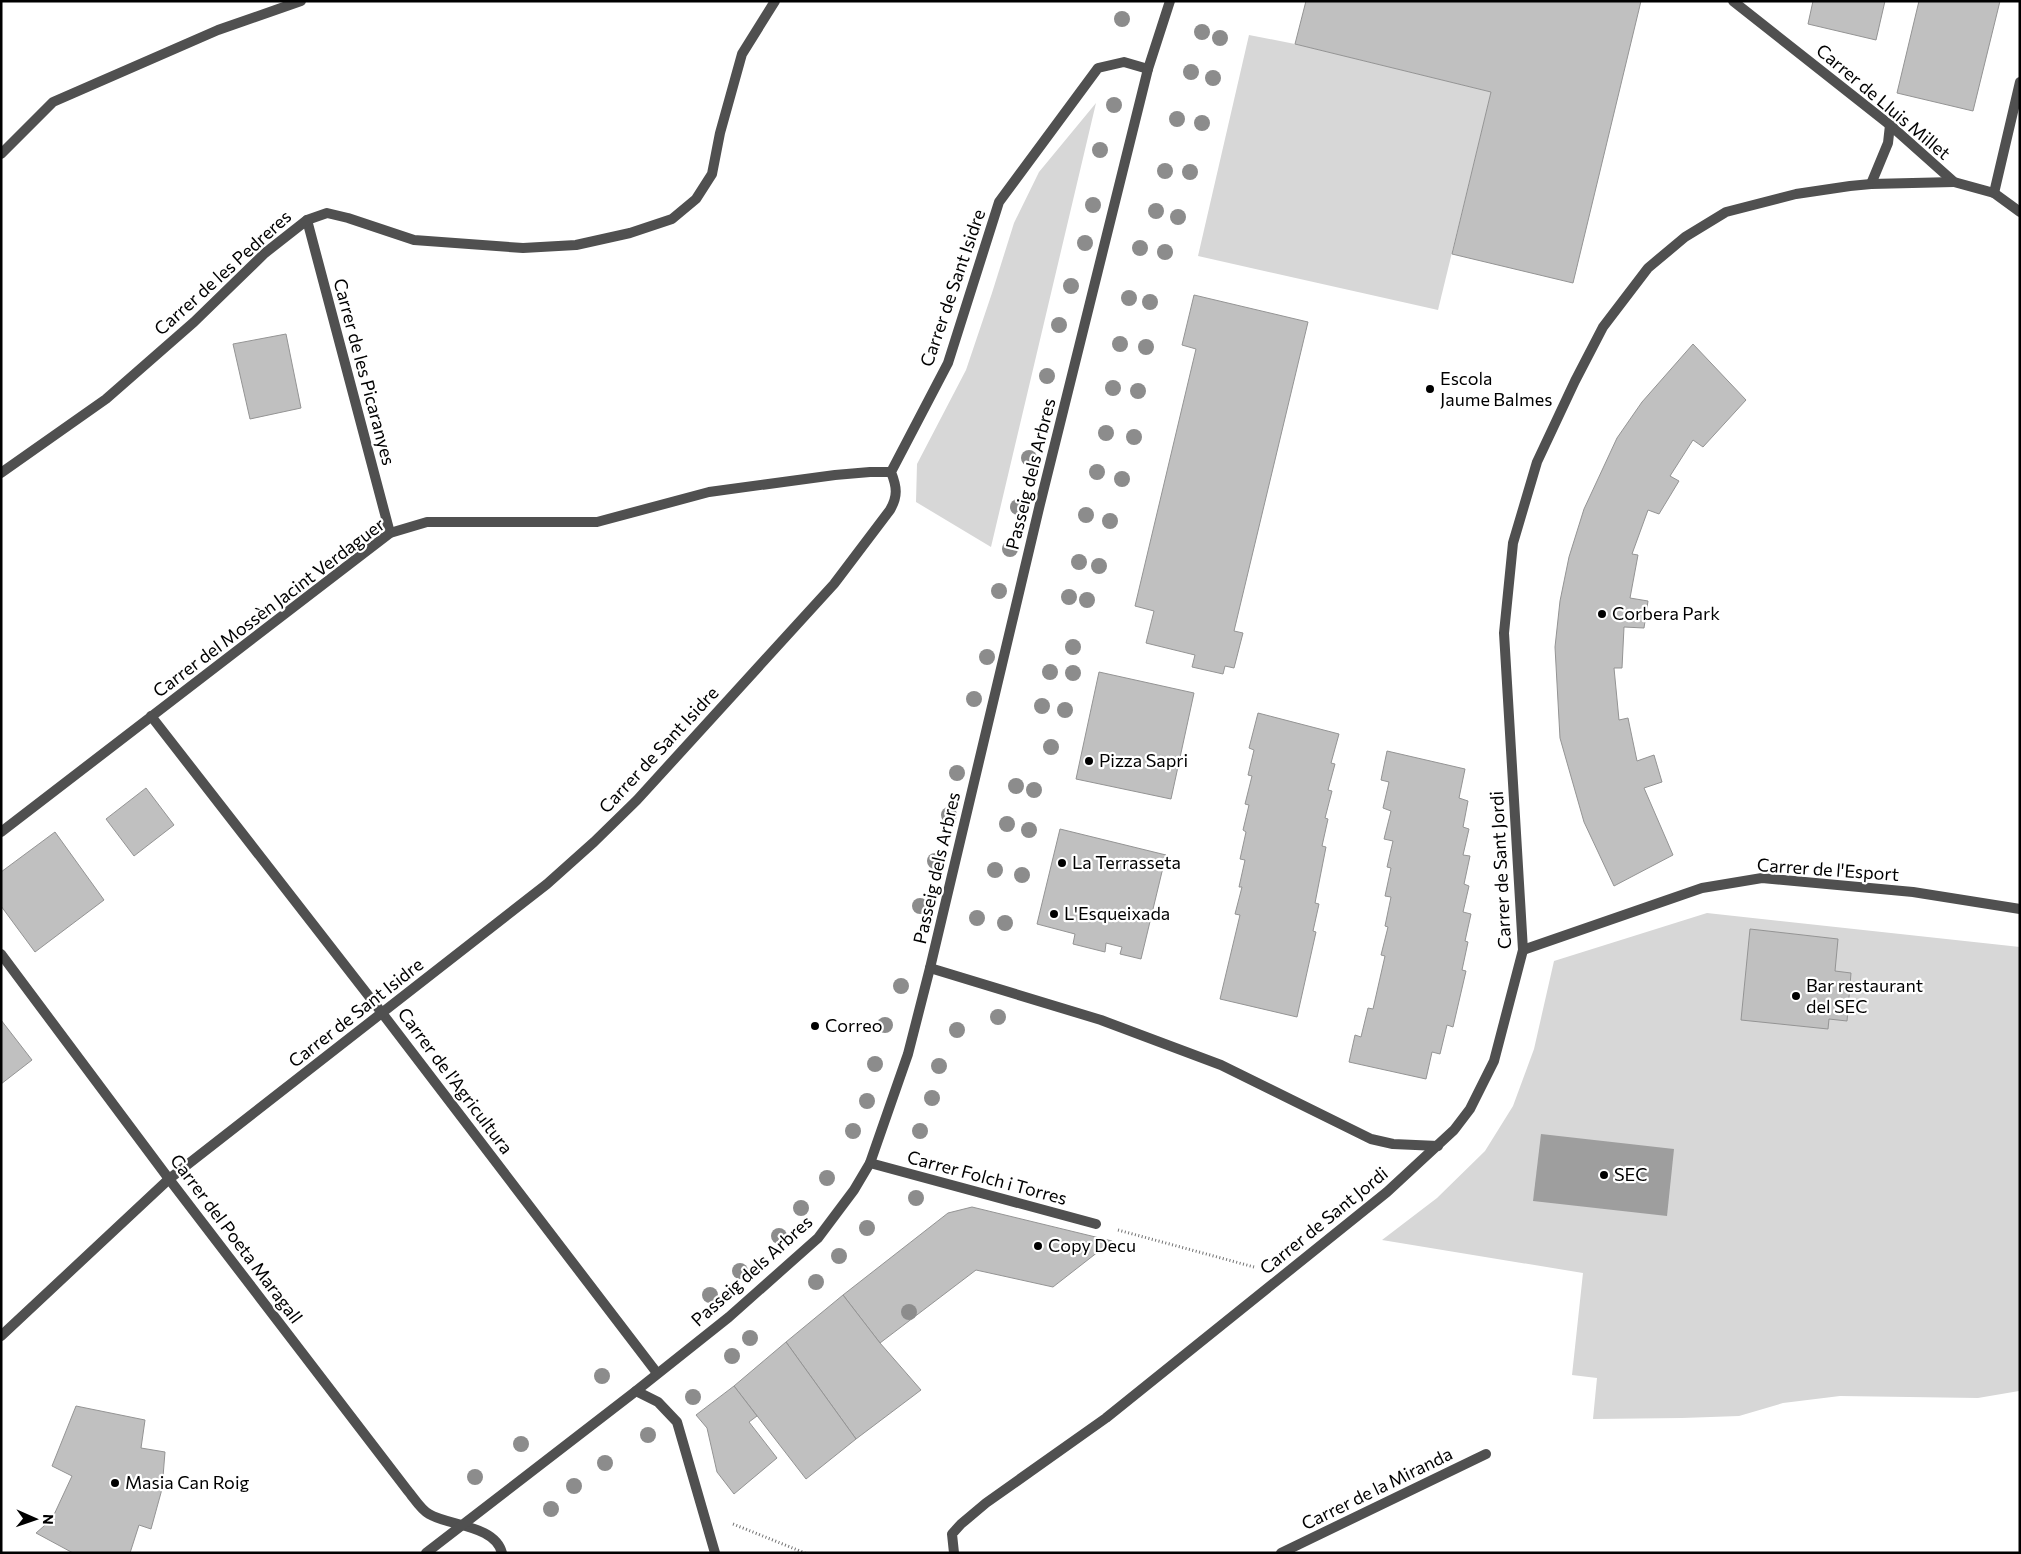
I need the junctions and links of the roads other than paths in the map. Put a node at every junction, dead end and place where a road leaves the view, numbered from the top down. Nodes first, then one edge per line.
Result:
1 (301, 1) edge
2 (776, 1) edge
3 (1170, 1) edge
4 (1733, 1) edge
5 (1148, 69) junction
6 (2020, 82) edge
7 (1890, 125) junction
8 (1, 154) edge
9 (1954, 182) junction
10 (1871, 184) junction
11 (1994, 193) junction
12 (2020, 212) edge
13 (307, 220) junction
14 (891, 472) junction
15 (1, 473) edge
16 (390, 533) junction
17 (151, 716) junction
18 (1, 832) edge
19 (2020, 909) edge
20 (1523, 950) junction
21 (1, 954) edge
22 (930, 968) junction
23 (382, 1013) junction
24 (1438, 1146) junction
25 (870, 1162) junction
26 (169, 1179) junction
27 (1096, 1224) road end
28 (1, 1336) edge
29 (658, 1373) junction
30 (636, 1391) junction
31 (1486, 1454) dead end
32 (461, 1524) junction
33 (426, 1553) edge
34 (502, 1553) edge
35 (715, 1553) edge
36 (954, 1553) edge
37 (1281, 1553) edge

1 - 8 street
2 - 13 street, Carrer de les Pedreres
3 - 5 street, Passeig dels Arbres
4 - 7 street, Carrer de Lluis Millet
5 - 14 street, Carrer de Sant Isidre
5 - 22 street, Passeig dels Arbres
6 - 11 street
7 - 9 street, Carrer de Lluis Millet
7 - 10 street
9 - 10 street, Carrer de Sant Jordi
9 - 11 street, Carrer de Lluis Millet
10 - 20 street, Carrer de Sant Jordi
11 - 12 street, Carrer de Lluis Millet
13 - 15 street, Carrer de les Pedreres
13 - 16 street, Carrer de les Picaranyes
14 - 16 street, Carrer del Mossèn Jacint Verdaguer
14 - 23 street, Carrer de Sant Isidre
16 - 17 street, Carrer del Mossèn Jacint Verdaguer
17 - 18 street, Carrer del Mossèn Jacint Verdaguer
17 - 23 street, Carrer de l'Agricultura
19 - 20 street, Carrer de l'Esport
20 - 24 street, Carrer de Sant Jordi
21 - 26 street, Carrer del Poeta Maragall
22 - 24 street
22 - 25 street, Passeig dels Arbres
23 - 26 street, Carrer de Sant Isidre
23 - 29 street, Carrer de l'Agricultura
24 - 36 street, Carrer de Sant Jordi
25 - 27 street, Carrer Folch i Torres
25 - 29 street, Passeig dels Arbres
26 - 28 street, Carrer de Sant Isidre
26 - 32 street, Carrer del Poeta Maragall
29 - 30 street, Passeig dels Arbres
30 - 32 street, Passeig dels Arbres
30 - 35 street
31 - 37 street, Carrer de la Miranda
32 - 33 street, Passeig dels Arbres
32 - 34 street, Carrer del Poeta Maragall

